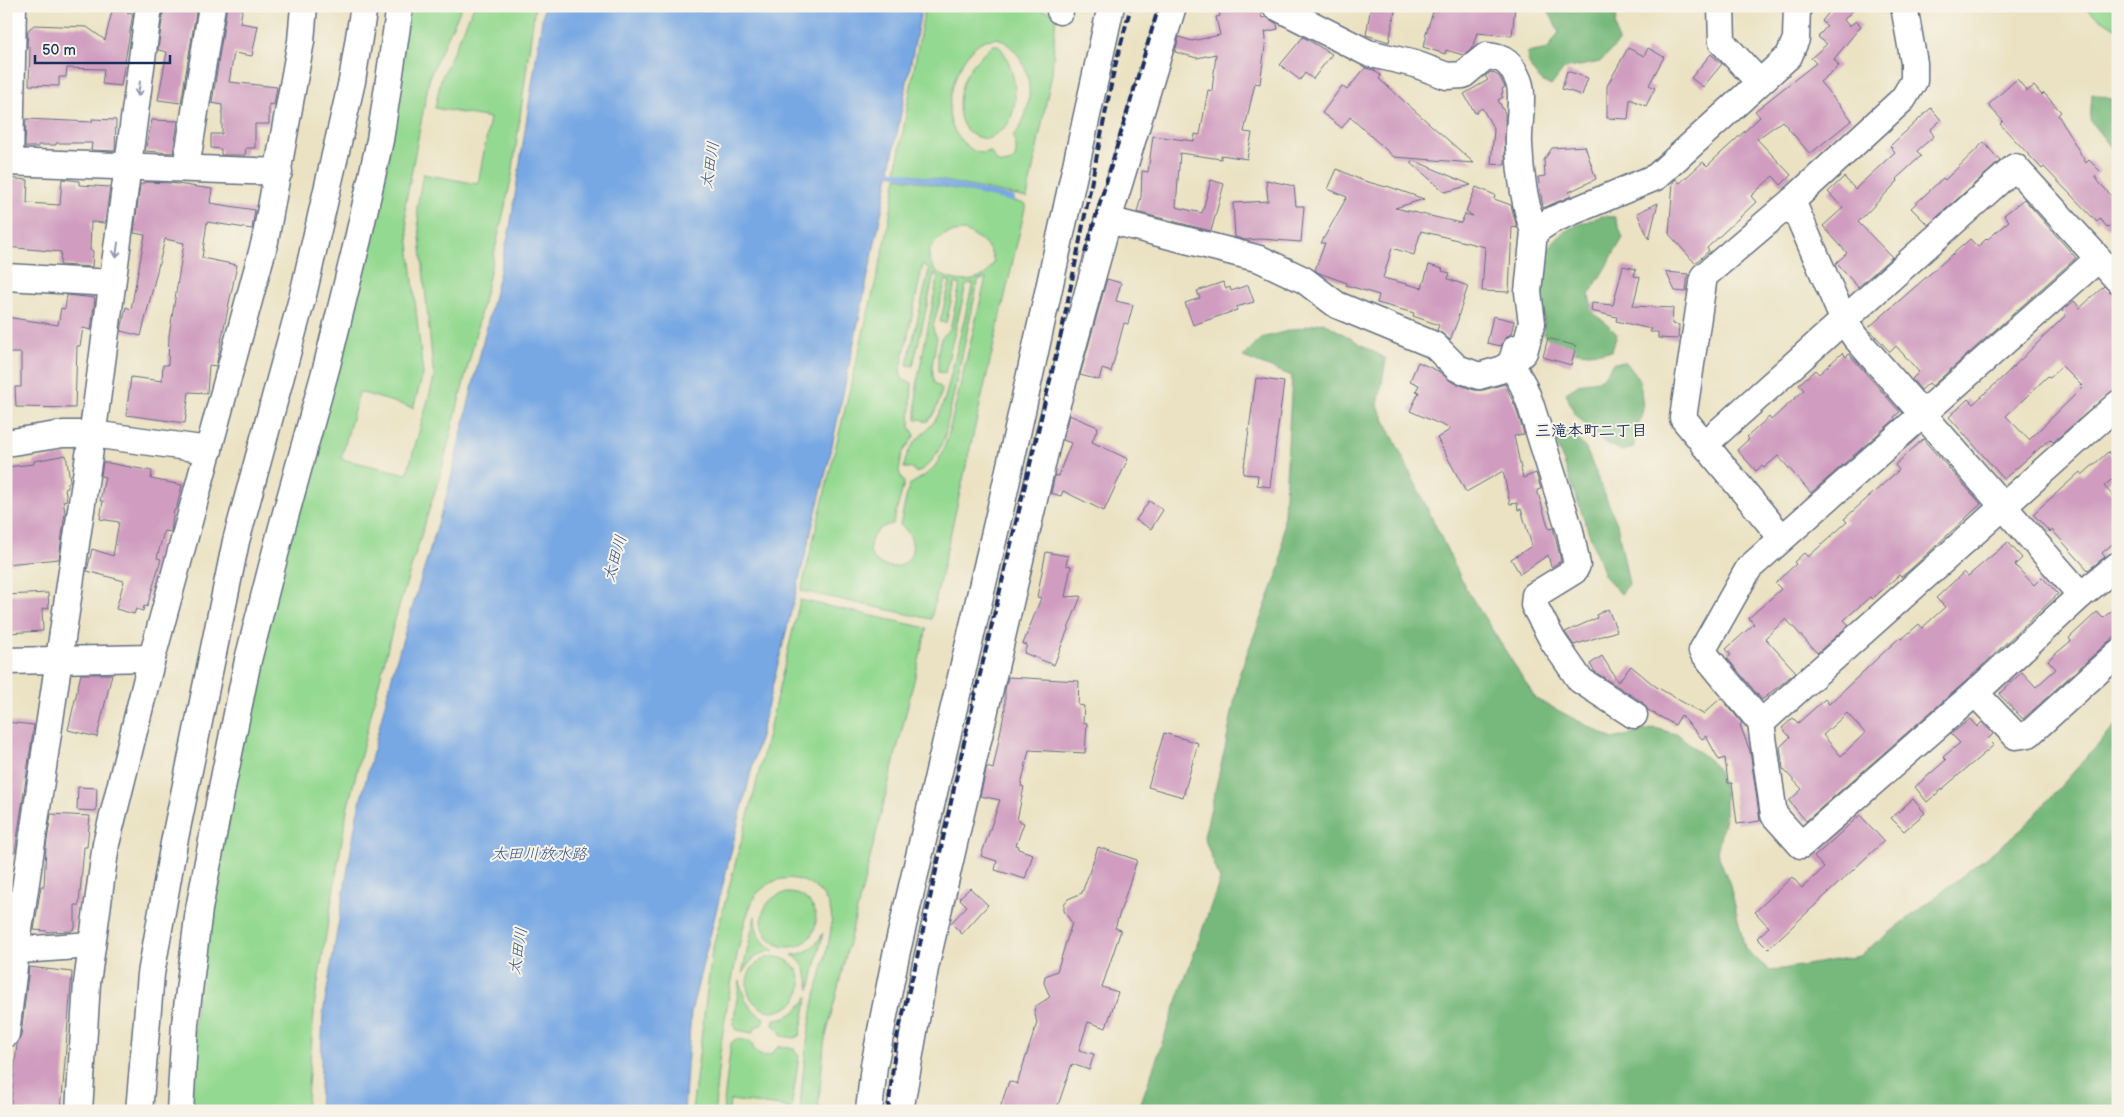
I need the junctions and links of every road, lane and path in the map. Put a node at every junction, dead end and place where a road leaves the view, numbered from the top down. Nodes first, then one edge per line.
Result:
1 (13, 6) edge
2 (149, 6) edge
3 (212, 6) edge
4 (304, 6) edge
5 (364, 6) edge
6 (400, 6) edge
7 (1111, 6) edge
8 (1173, 6) edge
9 (1275, 6) edge
10 (1721, 6) edge
11 (1797, 6) edge
12 (1904, 6) edge
13 (1759, 82) junction
14 (8, 162) edge
15 (129, 166) junction
16 (186, 168) junction
17 (279, 172) junction
18 (1792, 201) junction
19 (1108, 220) junction
20 (1525, 240) junction
21 (2098, 258) junction
22 (6, 277) edge
23 (2118, 280) edge
24 (112, 283) junction
25 (1844, 321) junction
26 (1511, 364) junction
27 (2118, 404) edge
28 (1922, 414) junction
29 (92, 434) junction
30 (6, 443) edge
31 (1704, 445) junction
32 (209, 450) junction
33 (2003, 505) junction
34 (1782, 538) junction
35 (2118, 565) edge
36 (2081, 595) junction
37 (2118, 653) edge
38 (152, 658) junction
39 (59, 659) junction
40 (6, 661) edge
41 (1975, 693) junction
42 (1634, 715) dead end
43 (1761, 723) junction
44 (92, 945) junction
45 (11, 951) edge
46 (6, 1034) edge
47 (79, 1111) edge
48 (140, 1111) edge
49 (180, 1111) edge
50 (869, 1111) edge
51 (900, 1111) edge

1 - 14 street
2 -> 15 street
3 - 16 street
4 - 17 street
5 - 48 street
6 - 49 street
7 - 50 street
8 - 19 street
9 - 20 street
10 - 13 street
11 - 13 street
12 - 18 street
13 - 20 street
14 - 15 street
15 - 16 street
15 -> 24 street
16 - 17 street
17 - 32 street
18 - 25 street
18 - 31 street
19 - 26 street
19 - 51 street
20 - 26 street
21 - 23 street
21 - 25 street
21 - 28 street
22 - 24 street
24 - 29 street
25 - 28 street
25 - 31 street
26 - 42 street
27 - 33 street
28 - 33 street
28 - 34 street
29 - 30 street
29 - 32 street
29 - 39 street
31 - 34 street
32 - 38 street
33 - 36 street
33 - 43 street
34 - 43 street
35 - 36 street
36 - 41 street
37 - 41 street
38 - 39 street
38 - 44 street
39 - 40 street
39 - 45 street
41 - 43 street
44 - 45 street
44 - 47 street
45 - 46 street

